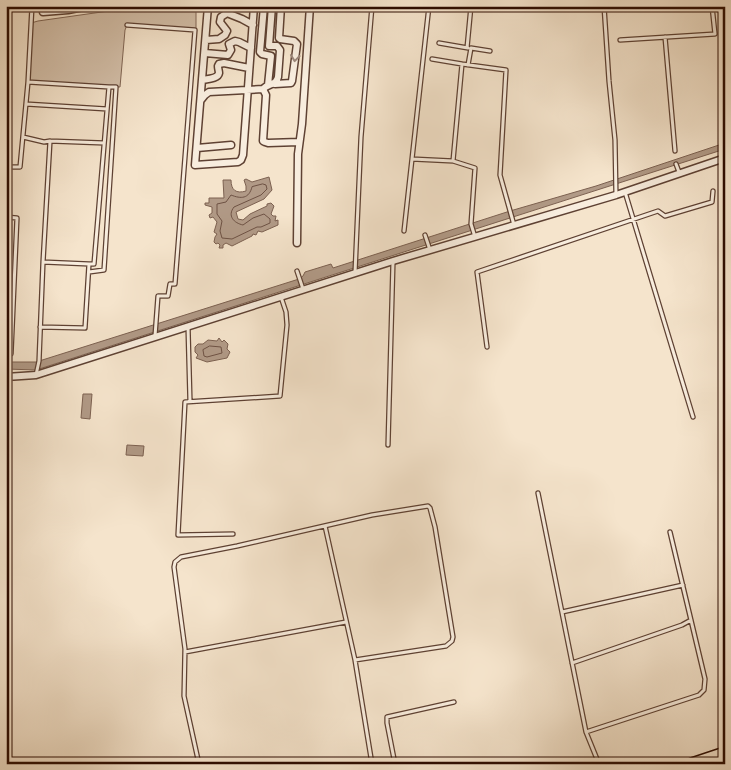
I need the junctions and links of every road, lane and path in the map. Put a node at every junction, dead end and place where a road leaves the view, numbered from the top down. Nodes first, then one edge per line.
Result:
1 (32, 6) edge
2 (43, 6) edge
3 (86, 6) edge
4 (208, 6) edge
5 (254, 6) edge
6 (264, 6) edge
7 (272, 6) edge
8 (281, 6) edge
9 (310, 6) edge
10 (372, 6) edge
11 (429, 6) edge
12 (471, 6) edge
13 (604, 6) edge
14 (712, 6) edge
15 (69, 8) edge
16 (127, 25) dead end
17 (253, 25) junction
18 (665, 37) junction
19 (206, 40) junction
20 (620, 40) dead end
21 (439, 43) dead end
22 (251, 48) junction
23 (469, 48) junction
24 (490, 51) dead end
25 (204, 53) junction
26 (432, 59) dead end
27 (462, 64) junction
28 (468, 65) junction
29 (249, 68) junction
30 (28, 82) junction
31 (202, 82) junction
32 (269, 86) junction
33 (109, 87) junction
34 (247, 89) junction
35 (209, 92) junction
36 (201, 100) junction
37 (26, 104) junction
38 (107, 109) junction
39 (23, 137) junction
40 (50, 141) junction
41 (299, 142) junction
42 (104, 143) junction
43 (231, 145) dead end
44 (197, 148) junction
45 (675, 151) dead end
46 (725, 158) edge
47 (412, 159) junction
48 (453, 161) junction
49 (676, 164) dead end
50 (6, 167) edge
51 (680, 173) junction
52 (713, 191) dead end
53 (625, 192) junction
54 (616, 195) junction
55 (6, 217) edge
56 (634, 219) junction
57 (514, 225) junction
58 (404, 232) dead end
59 (426, 237) dead end
60 (475, 237) junction
61 (297, 243) dead end
62 (429, 247) junction
63 (393, 261) junction
64 (43, 262) junction
65 (89, 264) junction
66 (355, 270) junction
67 (297, 271) dead end
68 (89, 272) junction
69 (302, 287) junction
70 (281, 296) junction
71 (188, 326) junction
72 (40, 327) junction
73 (155, 334) junction
74 (487, 347) dead end
75 (6, 355) edge
76 (37, 372) junction
77 (6, 377) edge
78 (190, 401) junction
79 (693, 417) dead end
80 (388, 445) dead end
81 (538, 493) dead end
82 (325, 526) junction
83 (670, 532) dead end
84 (233, 534) dead end
85 (683, 585) junction
86 (562, 612) junction
87 (691, 620) junction
88 (346, 622) junction
89 (185, 652) junction
90 (355, 660) junction
91 (572, 664) junction
92 (454, 702) dead end
93 (586, 732) junction
94 (725, 753) edge
95 (199, 764) edge
96 (372, 764) edge
97 (394, 764) edge
98 (599, 764) edge
99 (692, 764) edge

1 - 30 lane
2 - 15 street
3 - 15 street
4 - 19 street
5 - 17 street
6 - 32 street
7 - 32 street
8 -> 32 street
9 - 41 street
10 - 66 lane
11 - 47 lane
12 - 23 lane
13 - 54 lane
14 - 18 lane
16 - 73 lane
17 - 19 street
17 - 22 street
18 - 20 lane
18 - 45 lane
19 - 25 street
21 - 23 lane
22 - 25 street
22 - 29 street
23 - 24 lane
23 - 28 lane
25 - 31 street
26 - 27 lane
27 - 28 lane
27 - 48 lane
28 - 57 lane
29 - 31 street
29 - 34 street
30 - 33 lane
30 - 37 lane
31 - 35 street
31 - 36 street
32 - 34 street
32 - 41 street
33 - 38 lane
33 - 68 lane
34 - 35 street
34 - 44 street
35 - 36 street
36 - 44 street
37 - 38 lane
37 - 39 lane
38 - 42 lane
39 - 40 lane
39 - 50 lane
40 - 42 lane
40 - 64 lane
41 - 61 street
42 - 65 lane
43 - 44 street
46 - 51 street
47 - 48 lane
47 - 58 lane
48 - 60 lane
49 - 51 lane
51 - 53 street
52 - 56 lane
53 - 54 street
53 - 56 lane
54 - 57 street
55 - 75 lane
56 - 74 lane
56 - 79 lane
57 - 60 street
59 - 62 lane
60 - 62 street
62 - 63 street
63 - 66 street
63 - 80 lane
64 - 65 lane
64 - 72 lane
65 - 68 lane
66 - 69 street
67 - 69 lane
68 - 72 lane
69 - 70 street
70 - 71 street
70 - 78 lane
71 - 73 street
71 - 78 lane
72 - 76 lane
73 - 76 street
76 - 77 street
78 - 84 lane
81 - 86 lane
82 - 88 lane
82 - 89 lane
82 - 90 lane
83 - 85 lane
85 - 86 lane
85 - 87 lane
86 - 91 lane
87 - 91 lane
87 - 93 lane
88 - 89 lane
88 - 90 lane
89 - 95 lane
90 - 96 lane
91 - 93 lane
92 - 97 lane
93 - 98 lane
94 - 99 highway

